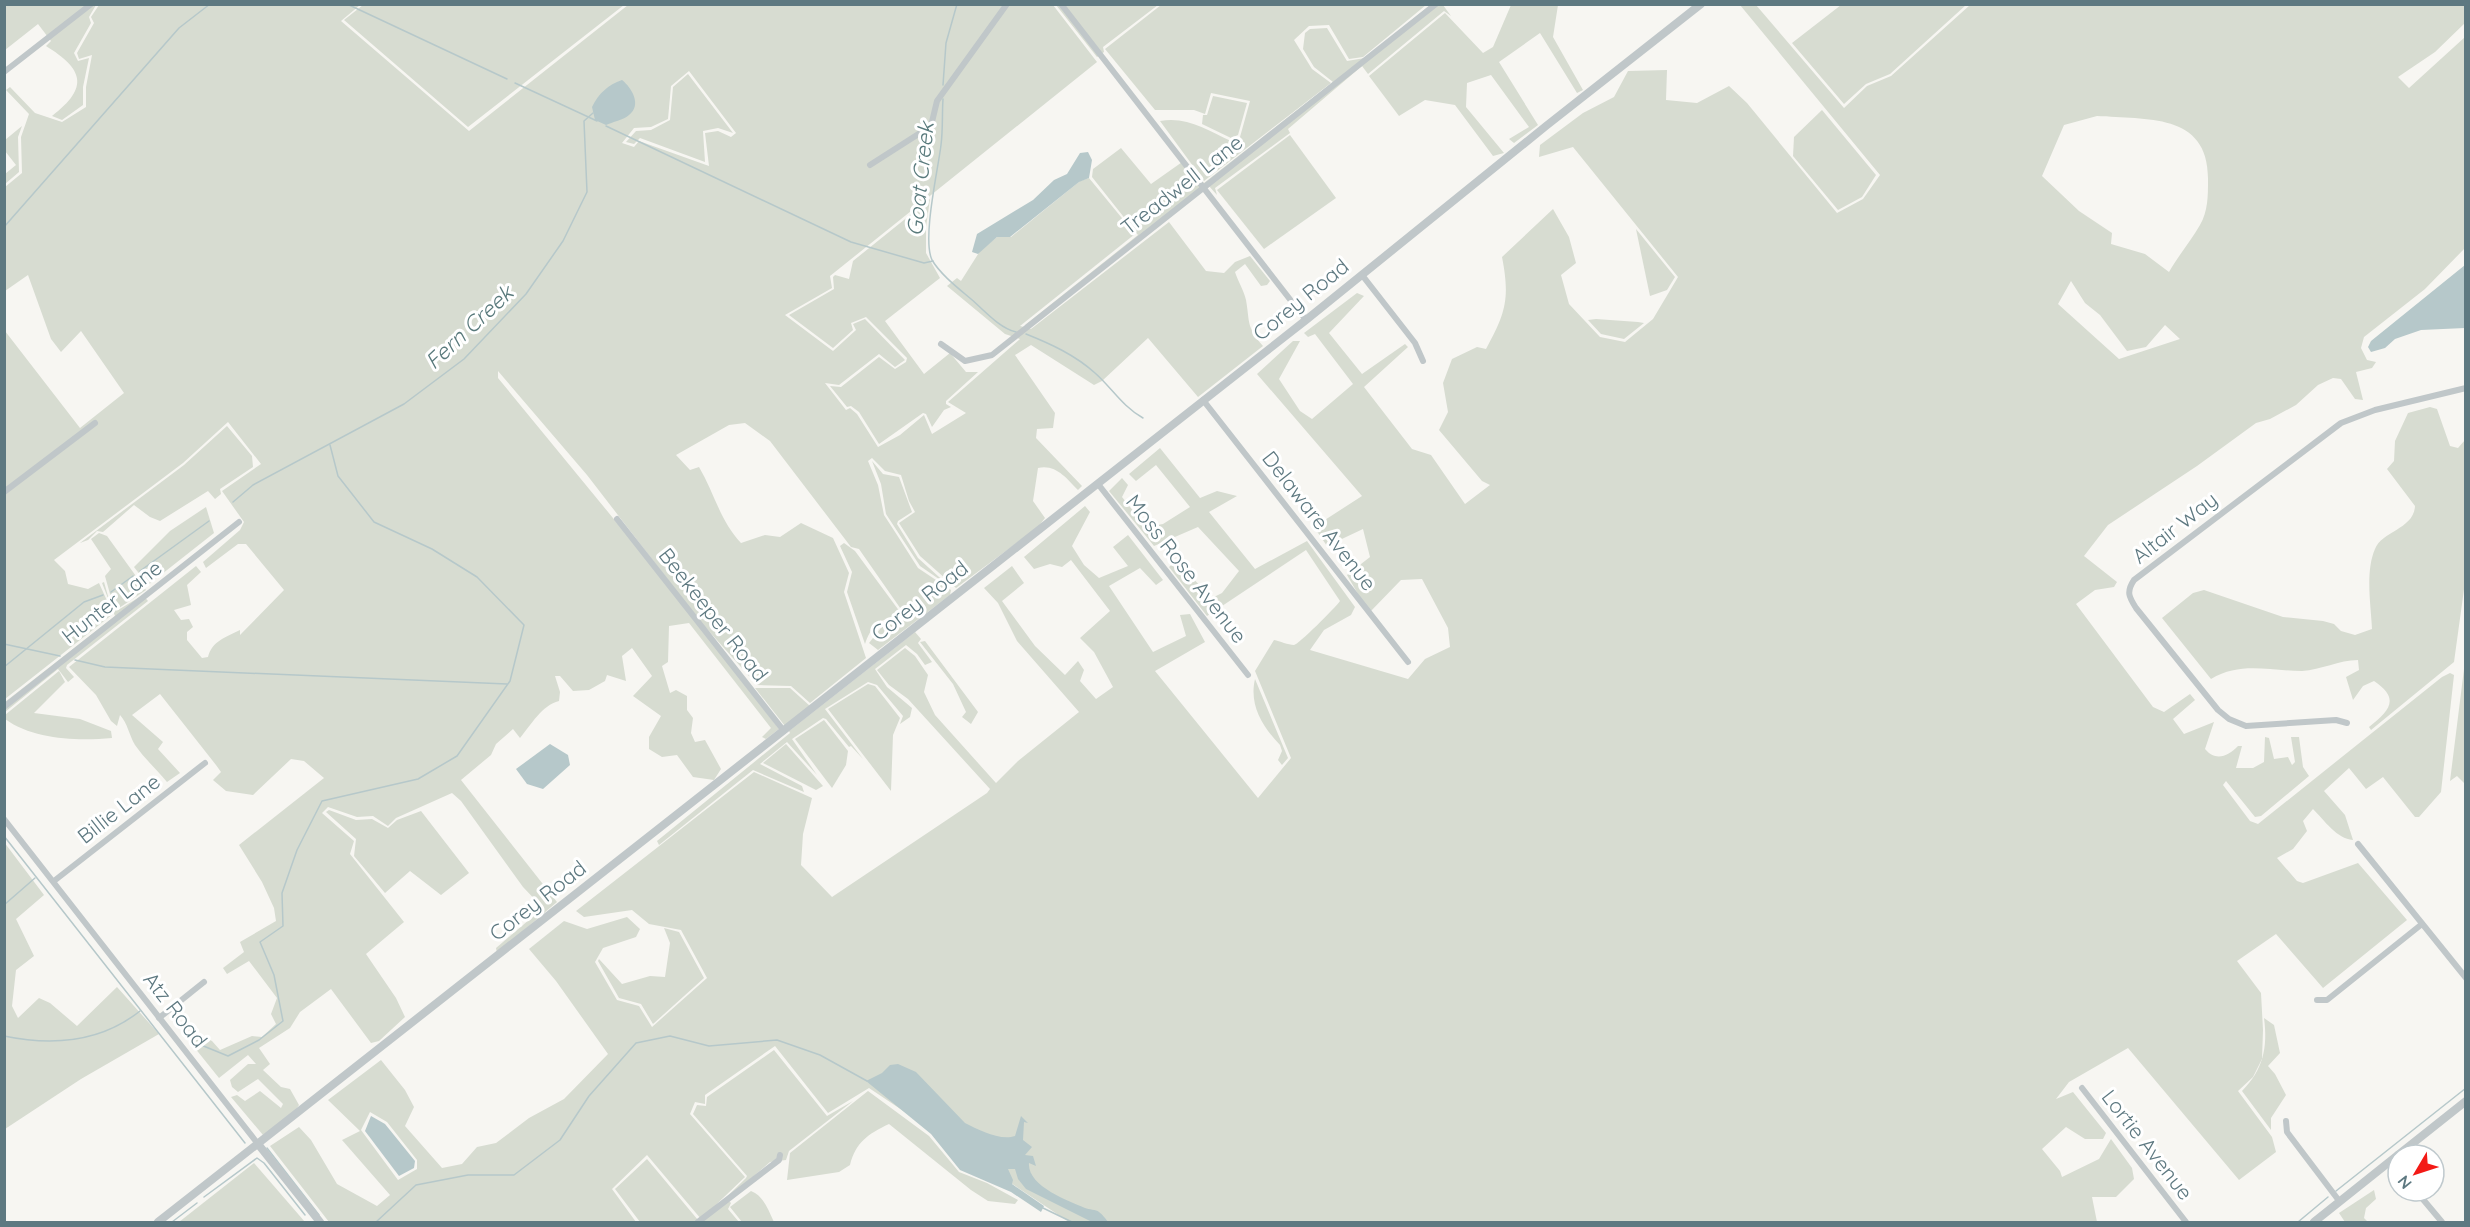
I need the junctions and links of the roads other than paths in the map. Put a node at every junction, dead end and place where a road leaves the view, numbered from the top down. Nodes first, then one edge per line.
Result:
1 (1007, 4) edge
2 (1061, 4) edge
3 (1436, 4) edge
4 (1701, 4) edge
5 (90, 5) edge
6 (4, 72) edge
7 (870, 165) dead end
8 (1204, 188) junction
9 (1362, 275) junction
10 (1306, 320) junction
11 (942, 344) dead end
12 (1423, 361) dead end
13 (2466, 388) edge
14 (1203, 400) junction
15 (95, 423) dead end
16 (1098, 484) junction
17 (4, 492) edge
18 (617, 519) dead end
19 (239, 522) dead end
20 (1408, 662) dead end
21 (1248, 675) dead end
22 (4, 707) edge
23 (2348, 723) dead end
24 (784, 731) junction
25 (205, 763) dead end
26 (4, 819) edge
27 (2358, 844) dead end
28 (54, 881) junction
29 (2422, 924) junction
30 (2466, 978) edge
31 (204, 982) dead end
32 (2317, 1000) dead end
33 (159, 1018) junction
34 (2082, 1088) dead end
35 (2466, 1101) edge
36 (2286, 1121) dead end
37 (2414, 1143) edge
38 (258, 1144) junction
39 (780, 1155) dead end
40 (2386, 1165) edge
41 (2340, 1202) junction
42 (2426, 1203) edge
43 (158, 1222) edge
44 (320, 1222) edge
45 (698, 1222) edge
46 (2186, 1222) edge
47 (2314, 1222) edge
48 (2442, 1222) edge

1 - 7 street
2 - 8 street
3 - 8 street, Treadwell Lane
4 - 9 street, Corey Road
5 - 6 street
8 - 10 street
8 - 11 street, Treadwell Lane
9 - 10 street, Corey Road
9 - 12 street
10 - 14 street, Corey Road
13 - 23 street, Altair Way
14 - 16 street, Corey Road
14 - 20 street, Delaware Avenue
15 - 17 street
16 - 21 street, Moss Rose Avenue
16 - 24 street, Corey Road
18 - 24 street, Beekeeper Road
19 - 22 street, Hunter Lane
24 - 38 street, Corey Road
25 - 28 street, Billie Lane
26 - 28 street, Atz Road
27 - 29 street
28 - 33 street, Atz Road
29 - 30 street
29 - 32 street
31 - 33 street
33 - 38 street, Atz Road
34 - 46 street, Lortie Avenue
35 - 37 street
36 - 41 street
38 - 43 street, Corey Road
38 - 44 street, Atz Road
39 - 45 street
40 - 41 street
41 - 47 street
42 - 48 street

